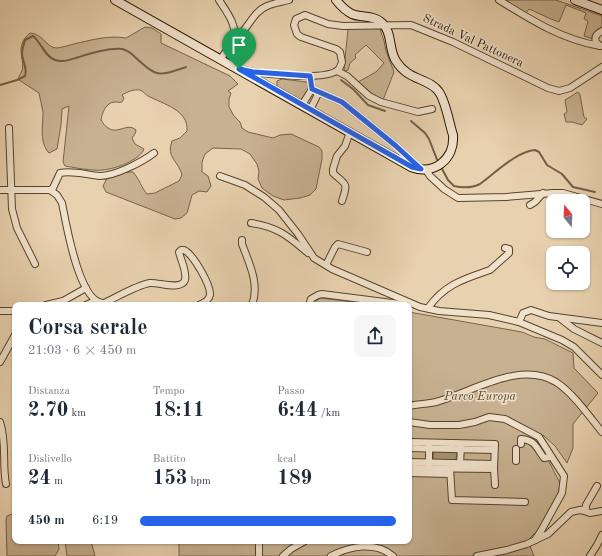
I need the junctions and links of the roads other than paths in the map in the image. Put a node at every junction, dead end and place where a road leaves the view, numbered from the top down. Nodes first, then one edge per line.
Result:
1 (115, 0) edge
2 (219, 0) edge
3 (289, 0) edge
4 (336, 0) edge
5 (500, 0) edge
6 (575, 0) edge
7 (602, 10) edge
8 (385, 26) junction
9 (602, 31) edge
10 (234, 40) junction
11 (601, 46) edge
12 (220, 59) junction
13 (602, 67) edge
14 (239, 69) junction
15 (337, 71) junction
16 (310, 76) junction
17 (312, 89) junction
18 (319, 92) junction
19 (302, 105) junction
20 (432, 109) dead end
21 (310, 110) junction
22 (9, 128) dead end
23 (350, 132) junction
24 (154, 153) dead end
25 (424, 169) junction
26 (220, 176) dead end
27 (0, 190) edge
28 (10, 190) junction
29 (50, 190) junction
30 (544, 193) junction
31 (342, 201) dead end
32 (602, 204) edge
33 (530, 205) dead end
34 (251, 223) dead end
35 (242, 240) dead end
36 (505, 248) dead end
37 (367, 252) dead end
38 (312, 255) junction
39 (35, 264) dead end
40 (326, 265) junction
41 (86, 288) junction
42 (95, 301) edge
43 (56, 302) edge
44 (106, 302) edge
45 (205, 302) edge
46 (253, 302) edge
47 (310, 302) edge
48 (385, 302) edge
49 (408, 302) edge
50 (412, 304) edge
51 (412, 306) edge
52 (420, 307) junction
53 (428, 308) junction
54 (0, 311) edge
55 (12, 311) edge
56 (560, 318) junction
57 (519, 322) junction
58 (602, 323) edge
59 (12, 340) edge
60 (602, 343) edge
61 (0, 362) edge
62 (602, 375) edge
63 (412, 406) edge
64 (0, 422) edge
65 (412, 422) edge
66 (602, 432) edge
67 (412, 442) edge
68 (521, 444) dead end
69 (429, 445) junction
70 (461, 446) junction
71 (412, 448) edge
72 (494, 453) junction
73 (549, 454) junction
74 (502, 455) dead end
75 (412, 462) edge
76 (429, 465) junction
77 (460, 466) junction
78 (494, 466) junction
79 (412, 468) edge
80 (450, 471) junction
81 (412, 473) edge
82 (6, 484) dead end
83 (495, 485) dead end
84 (598, 486) dead end
85 (525, 502) dead end
86 (580, 510) junction
87 (602, 511) edge
88 (602, 535) edge
89 (535, 540) junction
90 (259, 544) edge
91 (298, 545) joint
92 (259, 556) edge
93 (284, 556) edge
94 (290, 556) edge
95 (330, 556) edge
96 (393, 556) edge
97 (476, 556) edge
98 (590, 556) edge

1 - 12 street
2 - 10 street
3 - 10 street
4 - 8 street
5 - 11 street
6 - 7 street
8 - 13 street, Strada Val Pattonera
8 - 15 street, Strada Val Pattonera
8 - 25 street
9 - 11 street
10 - 12 street
12 - 14 street
14 - 16 street
14 - 19 street
15 - 16 street
15 - 20 street
16 - 17 street
17 - 18 street
17 - 19 street
18 - 21 street
18 - 25 street
19 - 21 street
21 - 23 street
22 - 28 street
23 - 25 street
23 - 31 street
24 - 29 street
25 - 30 street
26 - 38 street
27 - 28 street
28 - 29 street
28 - 39 street
29 - 41 street
30 - 32 street
30 - 33 street
34 - 38 street
35 - 46 street
36 - 53 street
37 - 40 street
38 - 40 street
40 - 49 street
41 - 42 street
41 - 43 street
44 - 45 street
47 - 48 street
50 - 52 street
51 - 52 street
52 - 53 street
53 - 57 street
54 - 55 street
56 - 57 street
56 - 58 street
56 - 60 street
57 - 62 street
59 - 61 street
63 - 66 street
64 - 82 street
65 - 73 street
67 - 69 street
68 - 73 street
69 - 70 street
69 - 71 street
69 - 76 street
70 - 72 street
70 - 77 street
72 - 74 street
72 - 78 street
73 - 89 street
75 - 76 street
76 - 77 street
76 - 79 street
76 - 80 street
77 - 78 street
77 - 80 street
78 - 83 street
80 - 81 street
80 - 85 street
84 - 86 street
86 - 87 street
86 - 89 street
88 - 98 street
89 - 97 street
90 - 92 street
91 - 93 street
91 - 94 street
95 - 96 street

